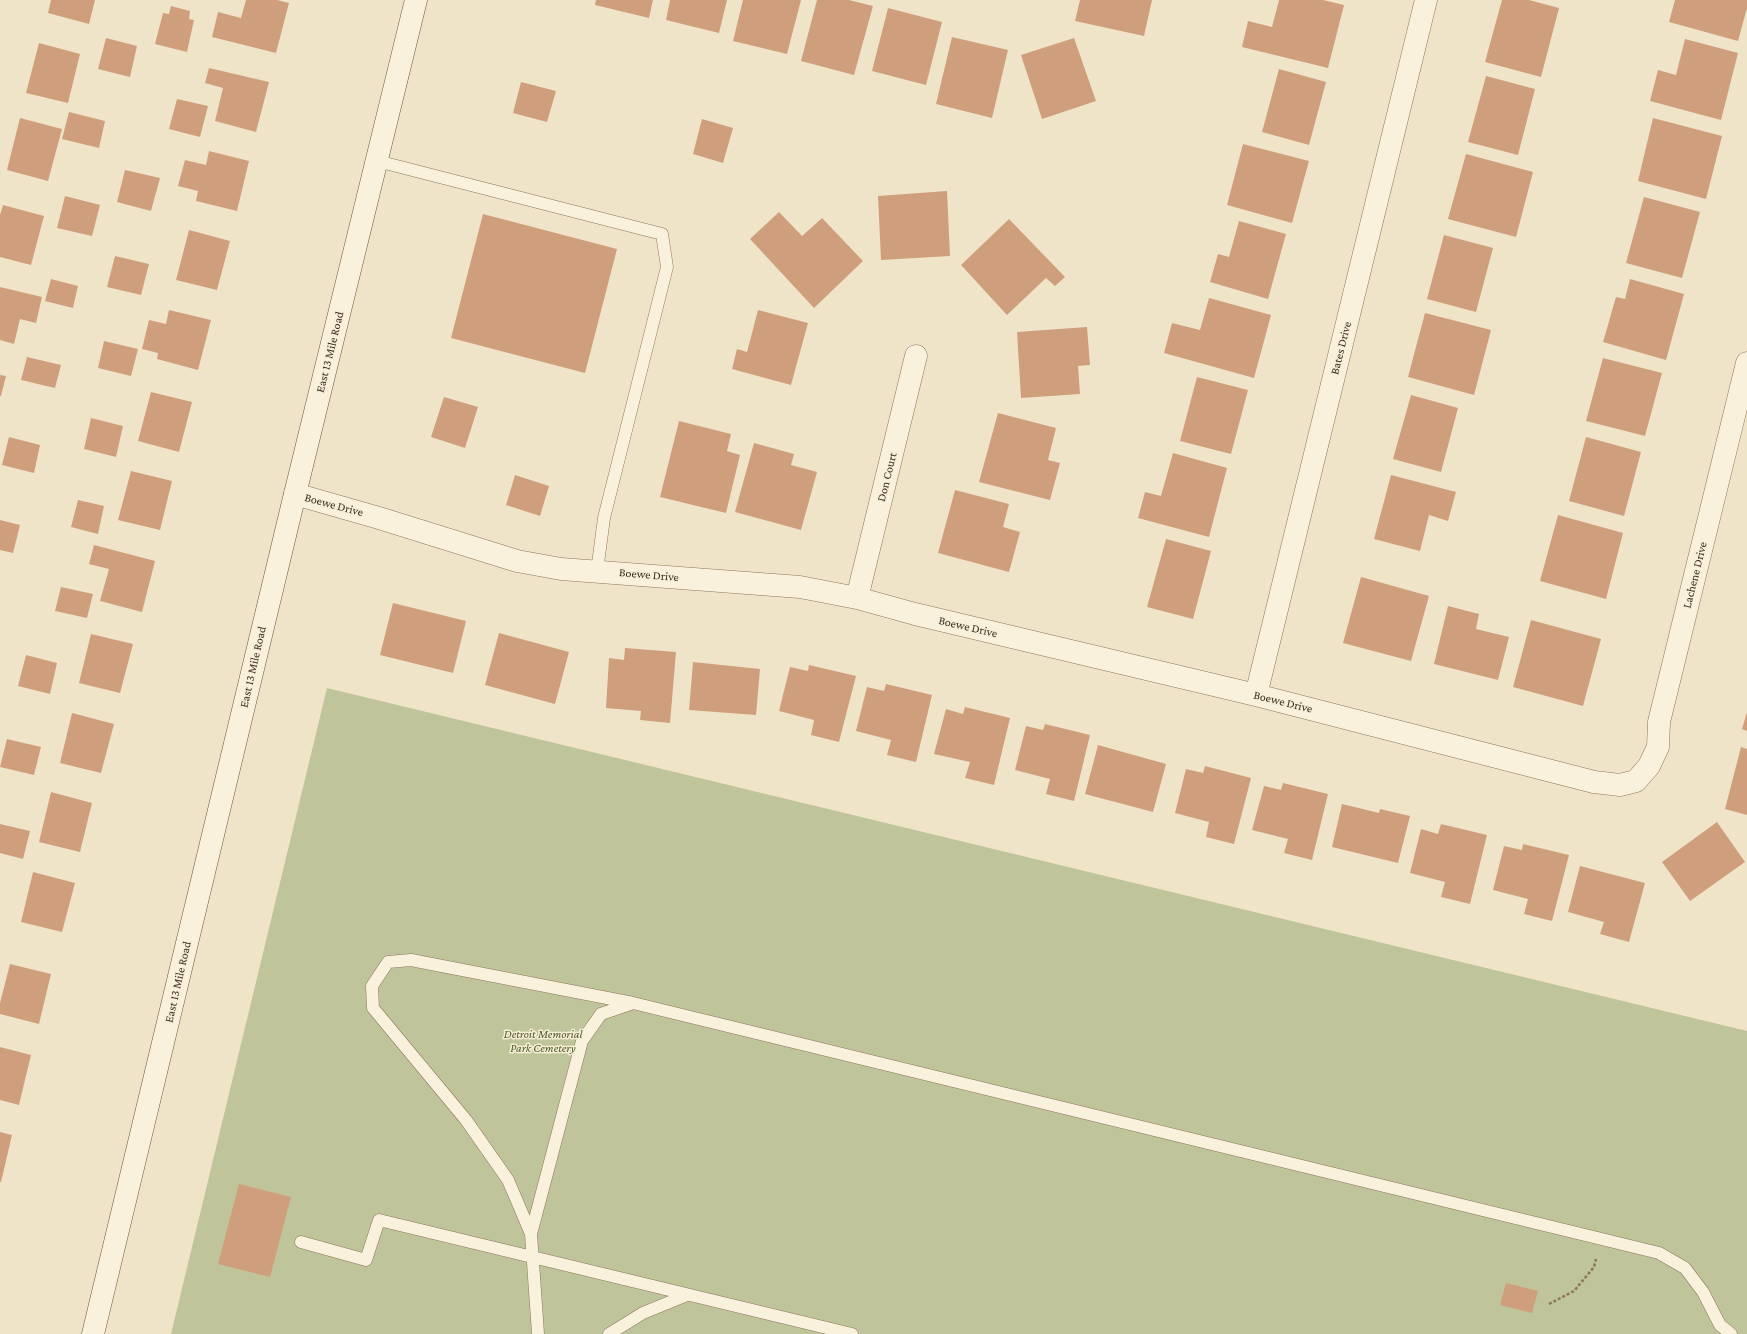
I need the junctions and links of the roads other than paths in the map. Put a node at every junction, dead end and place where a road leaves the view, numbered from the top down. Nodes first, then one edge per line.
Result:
1 (416, 0) edge
2 (1426, 0) edge
3 (377, 161) junction
4 (916, 356) dead end
5 (1747, 363) edge
6 (295, 494) junction
7 (597, 571) junction
8 (857, 598) junction
9 (1256, 695) junction
10 (1636, 781) joint
11 (633, 1003) junction
12 (531, 1234) junction
13 (301, 1242) dead end
14 (533, 1258) junction
15 (687, 1295) junction
16 (93, 1334) edge
17 (538, 1334) edge
18 (609, 1334) edge
19 (852, 1334) edge
20 (1731, 1334) edge

1 - 3 street, East 13 Mile Road
2 - 9 street, Bates Drive
3 - 6 street, East 13 Mile Road
3 - 7 lane
4 - 8 street, Don Court
5 - 10 street, Lachene Drive
6 - 7 street, Boewe Drive
6 - 16 street, East 13 Mile Road
7 - 8 street, Boewe Drive
8 - 9 street, Boewe Drive
9 - 10 street, Boewe Drive
11 - 12 lane
11 - 12 lane
11 - 20 lane
12 - 14 lane
13 - 14 lane
14 - 15 lane
14 - 17 lane
15 - 18 lane
15 - 19 lane

